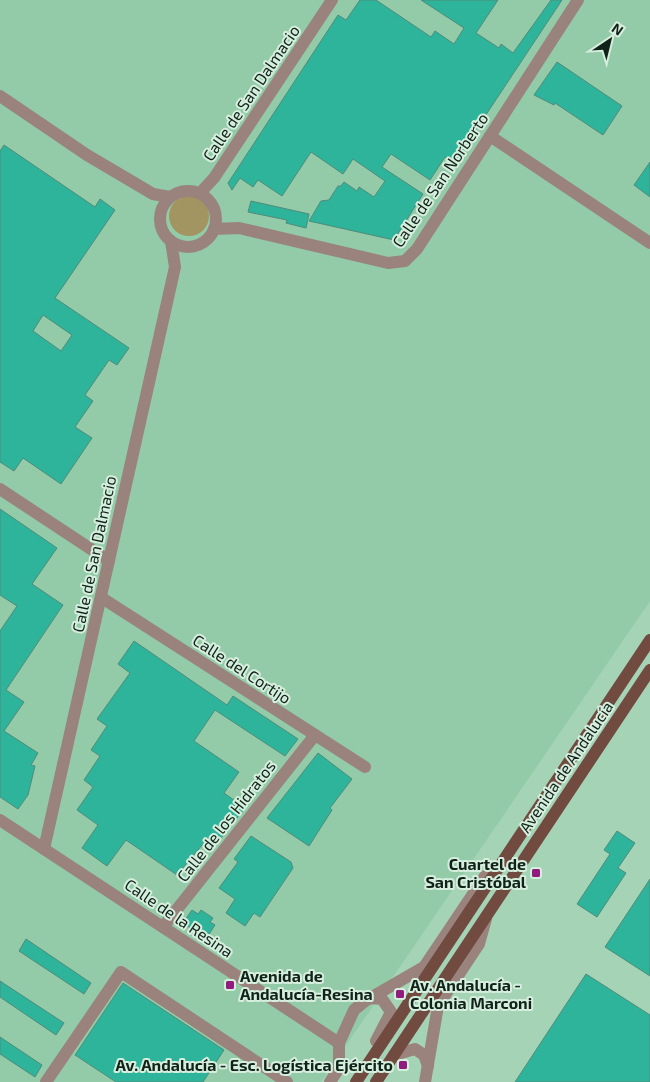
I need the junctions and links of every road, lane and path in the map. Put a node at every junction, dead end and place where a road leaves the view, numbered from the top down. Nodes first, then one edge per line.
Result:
1 (332, 0) edge
2 (578, 0) edge
3 (0, 96) edge
4 (490, 136) junction
5 (214, 178) junction
6 (200, 193) junction
7 (153, 194) junction
8 (170, 197) junction
9 (211, 203) junction
10 (161, 211) junction
11 (216, 216) junction
12 (239, 228) junction
13 (214, 229) junction
14 (171, 241) junction
15 (650, 243) edge
16 (192, 247) junction
17 (175, 267) junction
18 (0, 489) edge
19 (109, 561) junction
20 (102, 598) junction
21 (650, 640) edge
22 (650, 670) edge
23 (315, 735) junction
24 (365, 767) dead end
25 (0, 820) edge
26 (528, 822) junction
27 (44, 849) junction
28 (487, 917) junction
29 (163, 927) junction
30 (370, 998) junction
31 (339, 1043) junction
32 (394, 1056) junction
33 (428, 1066) junction
34 (46, 1082) edge
35 (287, 1082) edge
36 (330, 1082) edge
37 (348, 1082) edge
38 (356, 1082) edge
39 (376, 1082) edge
40 (424, 1082) edge

1 - 5 street, Calle de San Dalmacio
2 - 4 street, Calle de San Norberto
3 - 7 street
4 - 12 street, Calle de San Norberto
4 - 15 street
5 - 6 street, Calle de San Dalmacio
5 - 9 street, Calle de San Dalmacio
6 - 8 street
6 - 9 street
7 - 8 street
7 - 10 street
8 - 10 street
9 - 11 street
10 - 14 street
11 - 12 street, Calle de San Norberto
11 - 13 street
12 - 13 street, Calle de San Norberto
13 - 16 street
14 - 16 street
14 - 17 street, Calle de San Dalmacio
16 - 17 street, Calle de San Dalmacio
17 - 19 street, Calle de San Dalmacio
18 - 19 street
19 - 20 street, Calle de San Dalmacio
20 - 23 street, Calle del Cortijo
20 - 27 street, Calle de San Dalmacio
21 - 26 main road, Avenida de Andalucía
22 - 28 main road, Avenida de Andalucía
23 - 24 street, Calle del Cortijo
23 - 29 street, Calle de los Hidratos
25 - 27 street, Calle de la Resina
26 - 30 street, Avenida de Andalucía
26 - 38 main road, Avenida de Andalucía
27 - 29 street, Calle de la Resina
28 - 32 main road, Avenida de Andalucía
28 - 33 street
29 - 31 street, Calle de la Resina
30 - 31 street, Avenida de Andalucía
30 - 37 street
31 - 36 street, Avenida de Andalucía
32 - 33 street
32 - 39 main road, Avenida de Andalucía
33 - 40 street
34 - 35 street

